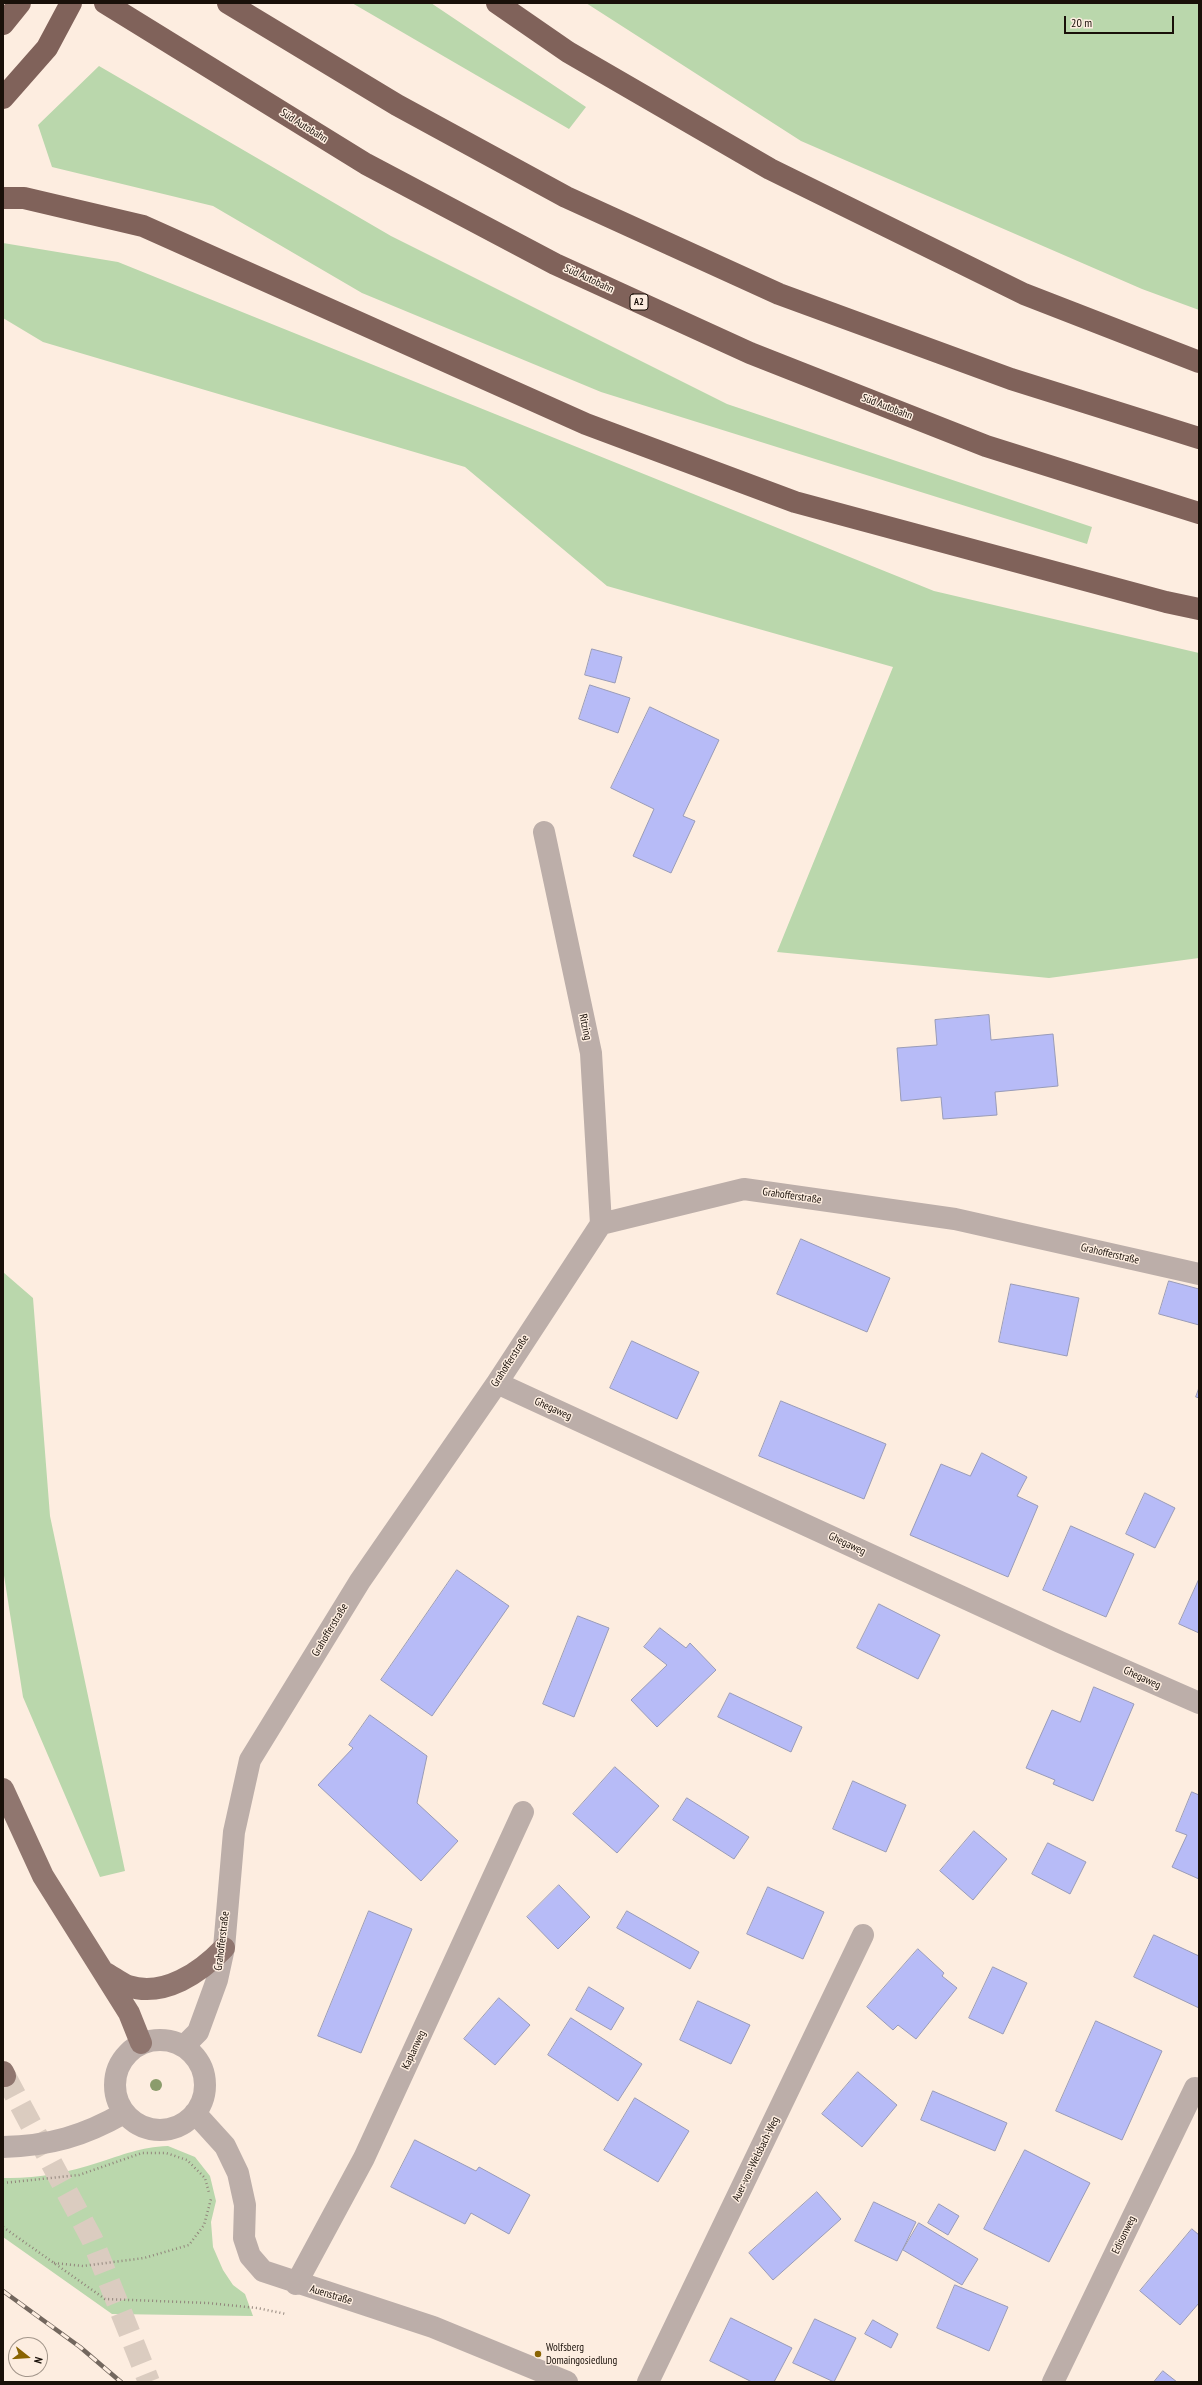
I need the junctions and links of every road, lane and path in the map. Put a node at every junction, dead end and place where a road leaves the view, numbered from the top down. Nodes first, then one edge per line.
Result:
1 (20, 3) edge
2 (71, 3) edge
3 (228, 3) edge
4 (497, 3) edge
5 (111, 7) edge
6 (3, 24) edge
7 (3, 98) edge
8 (3, 198) edge
9 (1199, 362) edge
10 (1199, 438) edge
11 (1199, 513) edge
12 (1199, 609) edge
13 (544, 832) dead end
14 (601, 1224) junction
15 (1199, 1274) edge
16 (496, 1383) junction
17 (1199, 1703) edge
18 (3, 1789) edge
19 (523, 1812) dead end
20 (863, 1935) dead end
21 (224, 1948) junction
22 (101, 1970) junction
23 (141, 2043) junction
24 (184, 2046) junction
25 (1195, 2088) dead end
26 (124, 2113) junction
27 (195, 2113) junction
28 (3, 2147) edge
29 (3, 2183) edge
30 (3, 2227) edge
31 (54, 2263) junction
32 (296, 2284) junction
33 (287, 2315) dead end
34 (567, 2382) edge
35 (648, 2382) edge
36 (1053, 2382) edge

1 - 6 highway
2 - 7 highway
3 - 10 highway
4 - 9 highway
5 - 11 highway, Süd Autobahn / A2
8 - 12 highway
13 - 14 street, Ritzing
14 - 15 street, Grahofferstraße
14 - 16 street, Grahofferstraße
16 - 17 street, Ghegaweg
16 - 21 street, Grahofferstraße
18 - 22 main road
19 - 32 street, Kaplanweg
20 - 35 street, Auer-von-Welsbach-Weg
21 - 22 main road
21 - 24 street, Grahofferstraße
22 - 23 main road
23 - 24 street
23 - 26 street
24 - 27 street
25 - 36 street, Edisonweg
26 - 27 street
26 - 28 street
27 - 32 street, Auenstraße
29 - 31 path
30 - 31 path
31 - 33 path
32 - 34 street, Auenstraße

